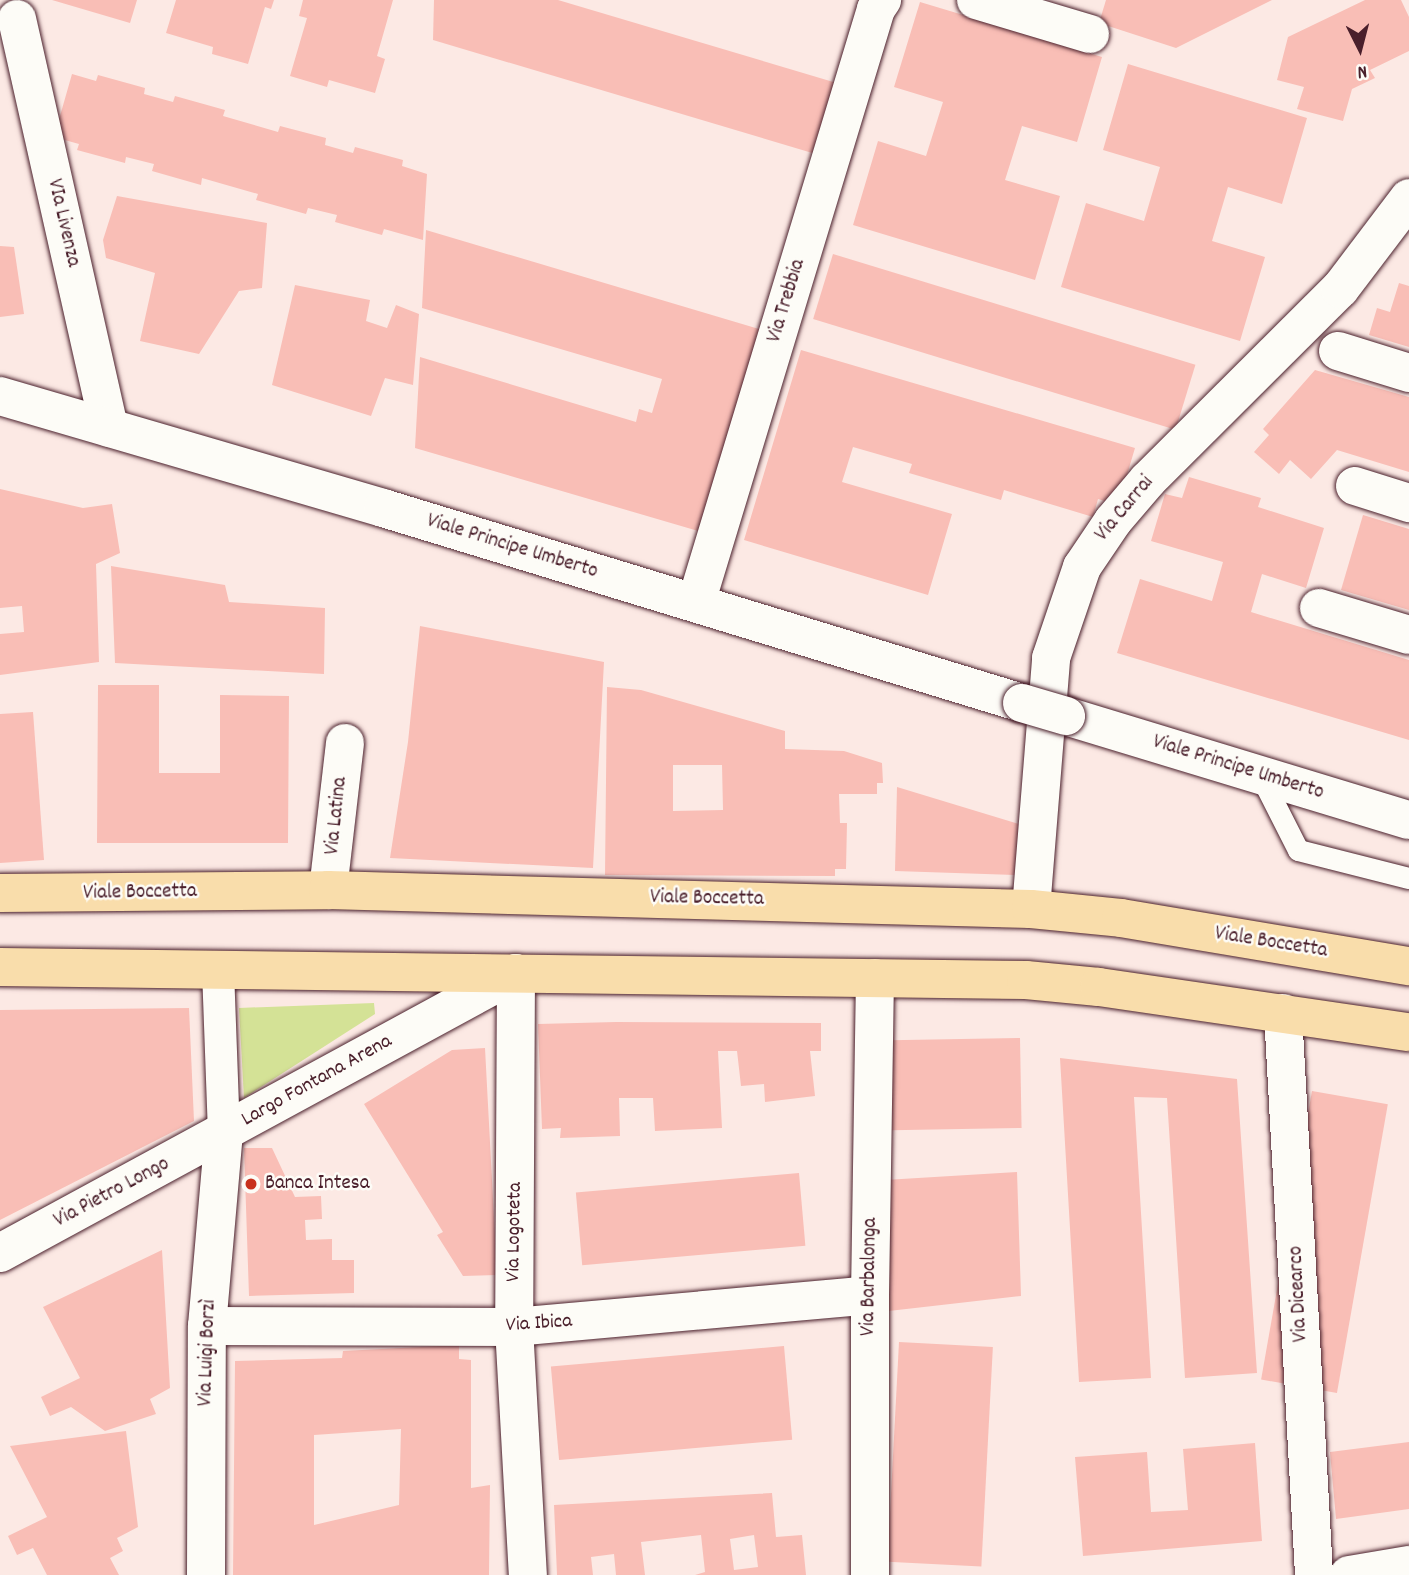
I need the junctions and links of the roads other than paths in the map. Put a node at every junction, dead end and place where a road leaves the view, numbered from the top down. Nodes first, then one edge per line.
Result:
1 (881, 0) edge
2 (976, 0) edge
3 (16, 19) dead end
4 (1090, 34) dead end
5 (1407, 206) edge
6 (1338, 351) dead end
7 (1409, 373) edge
8 (0, 396) edge
9 (109, 428) junction
10 (1355, 486) dead end
11 (1409, 503) edge
12 (696, 603) junction
13 (1319, 608) dead end
14 (1409, 635) edge
15 (345, 743) dead end
16 (1260, 775) junction
17 (1409, 820) edge
18 (1409, 878) edge
19 (328, 890) junction
20 (0, 894) edge
21 (1031, 909) junction
22 (1409, 966) edge
23 (0, 967) edge
24 (218, 970) junction
25 (516, 973) junction
26 (875, 978) junction
27 (1283, 1013) junction
28 (1409, 1032) edge
29 (224, 1132) junction
30 (0, 1253) edge
31 (870, 1295) junction
32 (206, 1326) junction
33 (514, 1327) junction
34 (1409, 1565) edge
35 (206, 1575) edge
36 (528, 1575) edge
37 (870, 1575) edge
38 (1314, 1575) edge
39 (1349, 1575) edge

1 - 12 street, Via Trebbia
2 - 4 street
3 - 9 street, VIa Livenza
5 - 21 street, Via Carrai
6 - 7 street
8 - 9 street, Viale Principe Umberto
9 - 12 street, Viale Principe Umberto
10 - 11 street
12 - 16 street, Viale Principe Umberto, bridge
13 - 14 street
15 - 19 street, Via Latina
16 - 17 street, Viale Principe Umberto
16 - 18 lane
19 - 20 main road, Viale Boccetta
19 - 21 main road, Viale Boccetta
21 - 22 main road, Viale Boccetta
23 - 24 main road
24 - 25 main road
24 - 29 street, Largo Fontana Arena
25 - 26 main road
25 - 29 street, Largo Fontana Arena
25 - 33 street, Via Logoteta
26 - 27 main road
26 - 31 street, Via Barbalonga
27 - 28 main road
27 - 38 street, Via Dicearco
29 - 30 street, Via Pietro Longo
29 - 32 street, Via Luigi Borzì
31 - 33 street, Via Ibica
31 - 37 street, Via Barbalonga
32 - 33 street, Via Ibica
32 - 35 street, Via Luigi Borzì
33 - 36 street, Via Logoteta
34 - 39 street

